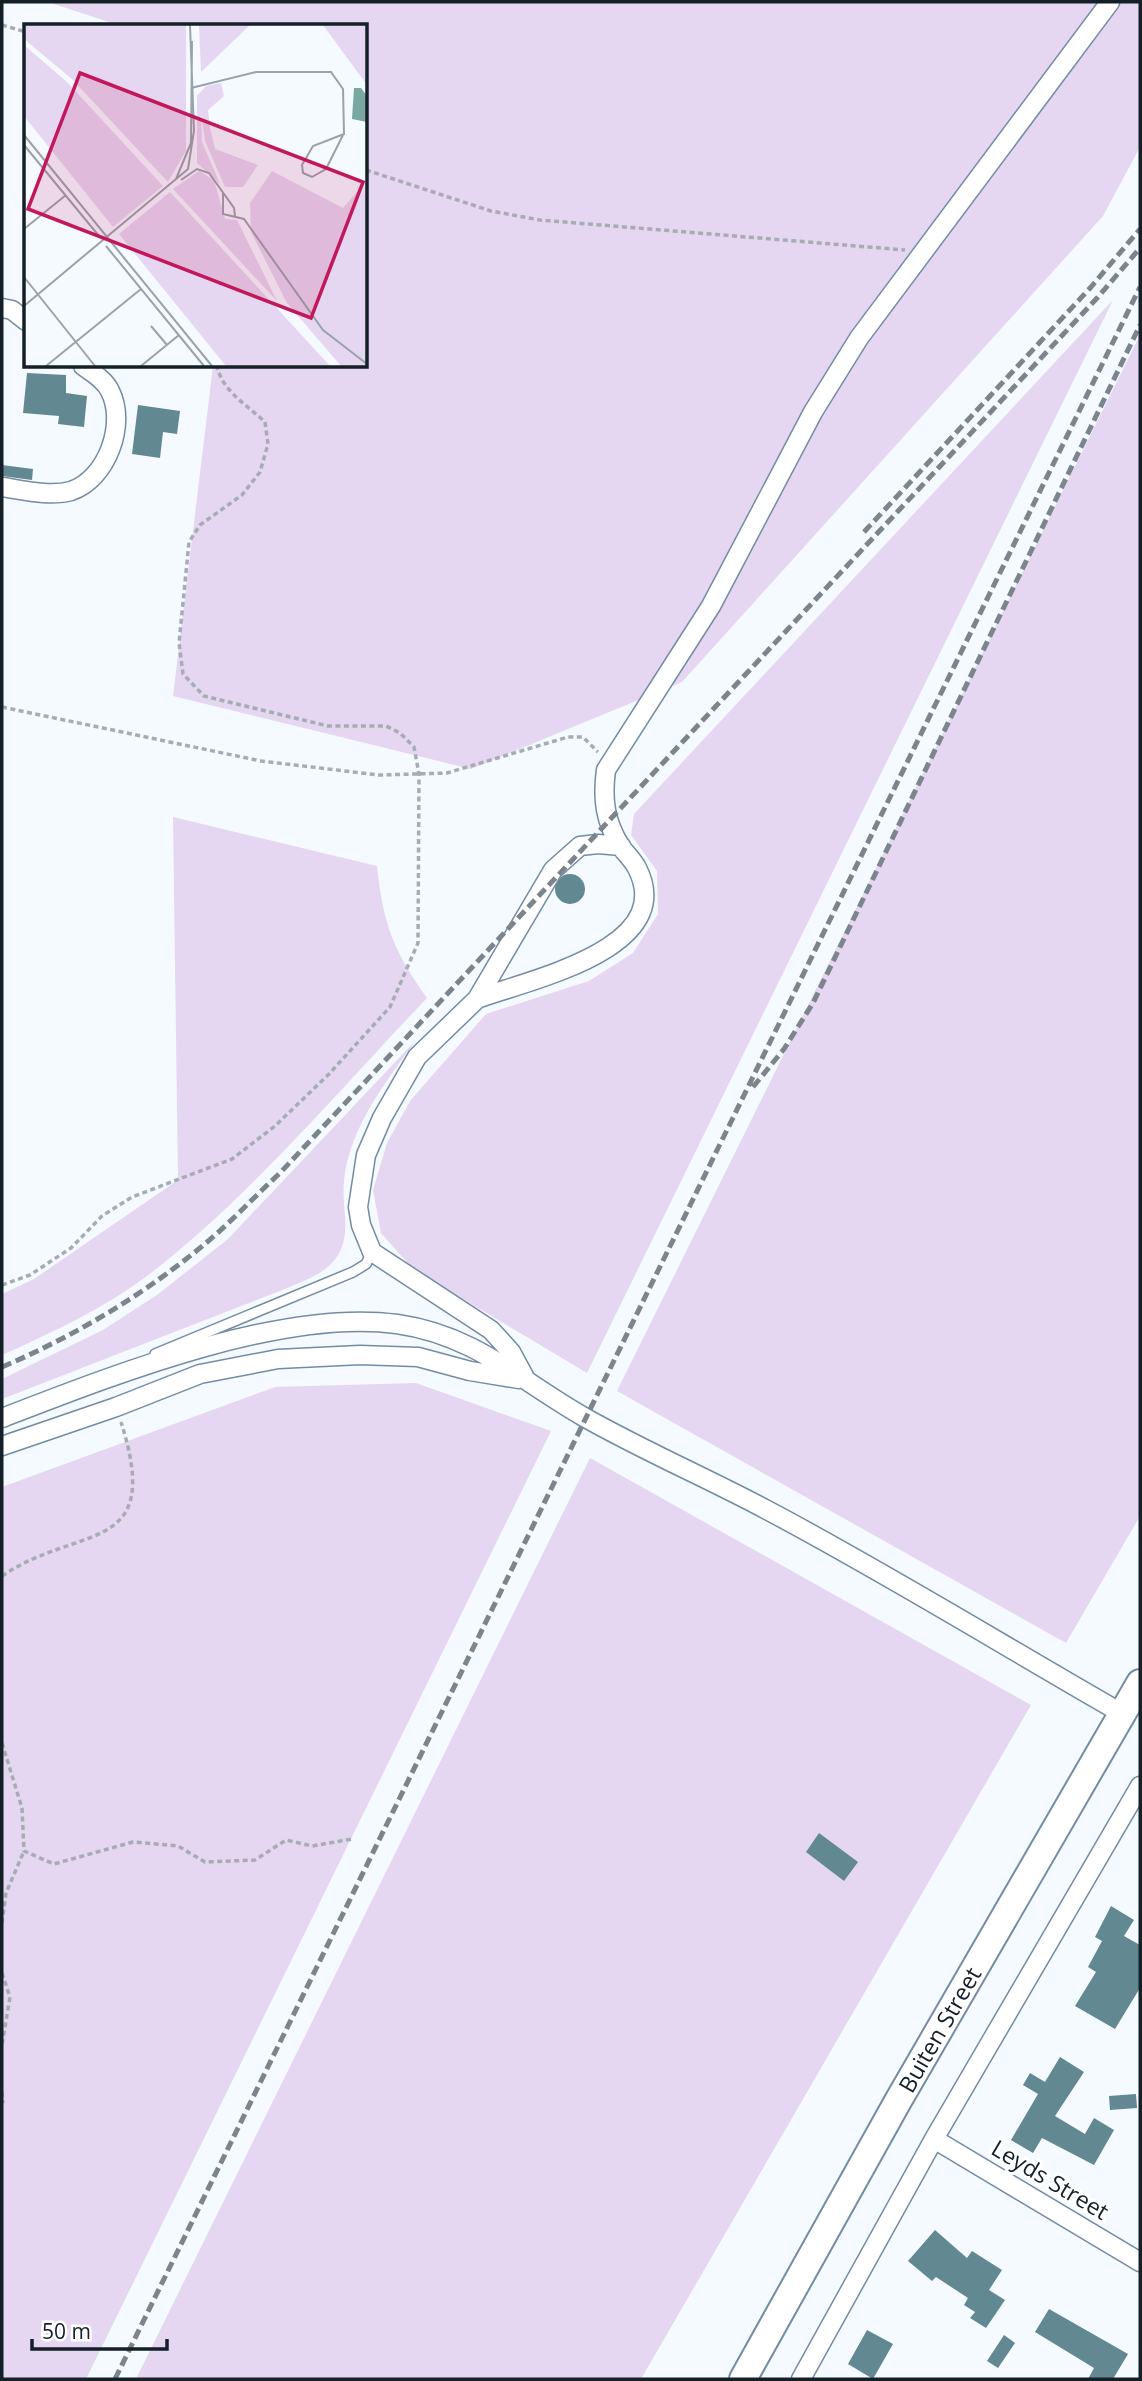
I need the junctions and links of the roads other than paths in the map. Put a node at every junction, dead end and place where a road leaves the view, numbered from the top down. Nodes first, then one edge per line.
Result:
1 (1110, 2) edge
2 (2, 308) edge
3 (24, 319) edge
4 (85, 368) edge
5 (2, 487) edge
6 (621, 846) junction
7 (477, 999) junction
8 (372, 1252) junction
9 (526, 1381) junction
10 (2, 1418) edge
11 (2, 1446) edge
12 (1140, 1683) edge
13 (1132, 1719) edge
14 (1140, 1786) edge
15 (934, 2139) junction
16 (1140, 2262) edge
17 (743, 2379) edge
18 (801, 2379) edge

1 - 6 street
2 - 3 street
4 - 5 street
6 - 7 street
6 - 7 street
7 - 8 street
8 - 9 street
8 - 10 lane
9 - 10 street
9 - 11 street
9 - 13 street
12 - 13 street, Buiten Street
13 - 17 street, Buiten Street
14 - 15 street
15 - 16 street, Leyds Street
15 - 18 street

